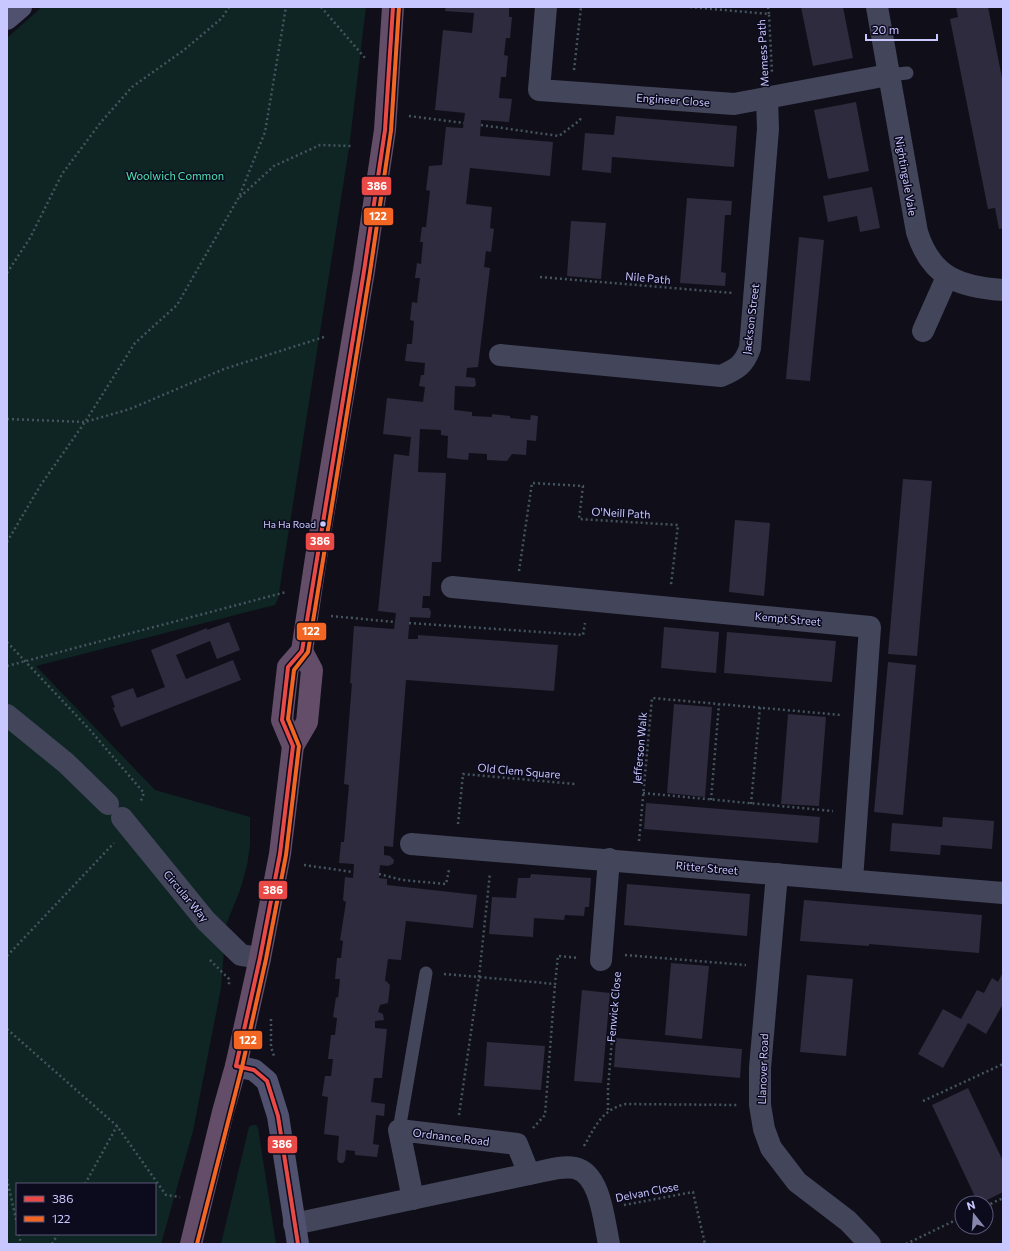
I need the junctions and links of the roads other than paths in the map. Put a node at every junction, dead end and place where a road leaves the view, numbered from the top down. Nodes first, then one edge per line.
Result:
1 (21, 7) edge
2 (393, 7) edge
3 (546, 7) edge
4 (877, 7) edge
5 (7, 19) edge
6 (898, 74) junction
7 (770, 98) junction
8 (947, 277) junction
9 (1003, 290) edge
10 (923, 331) dead end
11 (500, 355) dead end
12 (452, 587) dead end
13 (7, 715) edge
14 (410, 844) dead end
15 (609, 860) junction
16 (777, 874) junction
17 (852, 880) junction
18 (1003, 893) edge
19 (610, 957) road end
20 (260, 958) junction
21 (426, 973) road end
22 (236, 1066) junction
23 (399, 1130) junction
24 (528, 1174) junction
25 (413, 1199) junction
26 (296, 1234) edge
27 (191, 1244) edge
28 (609, 1244) edge
29 (870, 1244) edge

1 - 5 street
2 - 20 highway
3 - 7 street, Engineer Close
4 - 6 street, Nightingale Vale
6 - 7 street, Engineer Close
6 - 8 street, Nightingale Vale
7 - 11 street, Jackson Street
8 - 9 street, Nightingale Vale
8 - 10 street
12 - 17 street, Kempt Street
13 - 20 street, Circular Way
14 - 15 street, Ritter Street
15 - 16 street, Ritter Street
15 - 19 street, Fenwick Close
16 - 17 street, Ritter Street
16 - 29 street, Llanover Road
17 - 18 street, Ritter Street
20 - 22 highway
21 - 23 lane
22 - 26 street
22 - 27 highway
23 - 24 street, Ordnance Road
23 - 25 street, Ordnance Road
24 - 25 street
24 - 28 street
25 - 26 street

